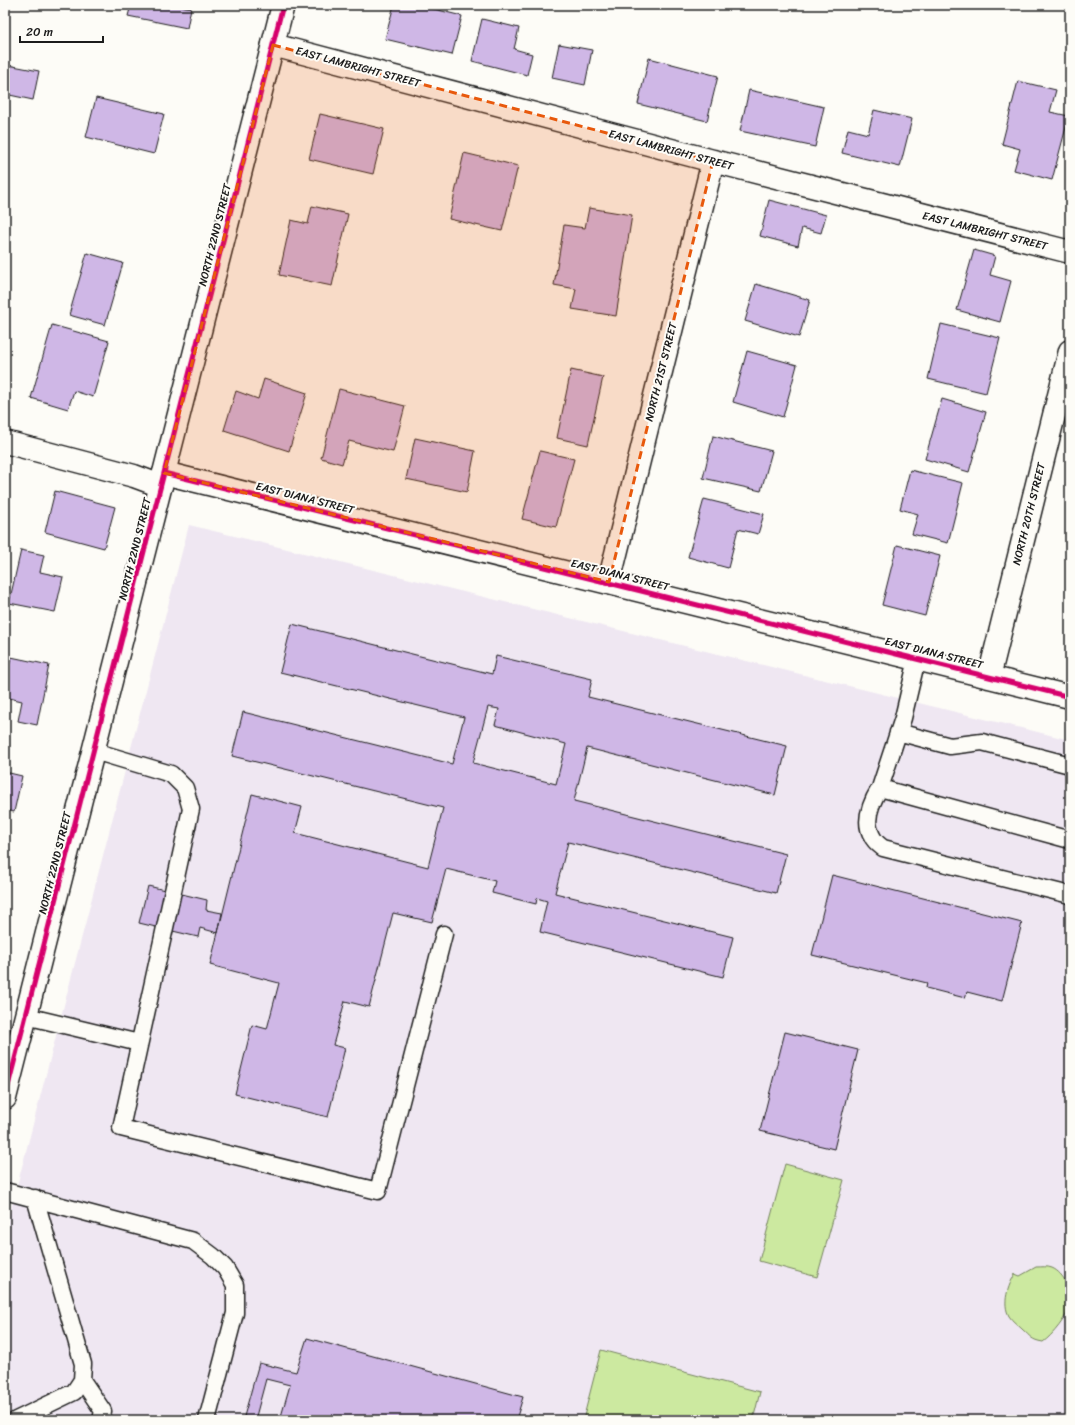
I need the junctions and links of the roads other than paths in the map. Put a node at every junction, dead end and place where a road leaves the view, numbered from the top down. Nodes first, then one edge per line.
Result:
1 (283, 5) edge
2 (273, 45) junction
3 (713, 161) junction
4 (1070, 252) edge
5 (1070, 351) edge
6 (5, 442) edge
7 (163, 479) junction
8 (609, 582) junction
9 (916, 659) junction
10 (988, 677) junction
11 (1070, 697) edge
12 (898, 732) junction
13 (94, 751) junction
14 (1070, 765) edge
15 (880, 788) junction
16 (1070, 840) edge
17 (1070, 894) edge
18 (444, 934) dead end
19 (26, 1016) junction
20 (139, 1043) junction
21 (5, 1098) edge
22 (5, 1191) edge
23 (35, 1198) junction
24 (82, 1380) junction
25 (16, 1420) edge
26 (101, 1420) edge
27 (207, 1420) edge

1 - 2 street, NORTH 22ND STREET
2 - 3 street, EAST LAMBRIGHT STREET
2 - 7 street, NORTH 22ND STREET
3 - 4 street, EAST LAMBRIGHT STREET
3 - 8 street, NORTH 21ST STREET
5 - 10 street, NORTH 20TH STREET
6 - 7 street, EAST DIANA STREET
7 - 8 street, EAST DIANA STREET
7 - 13 street, NORTH 22ND STREET
8 - 9 street, EAST DIANA STREET
9 - 10 street, EAST DIANA STREET
9 - 12 lane
10 - 11 street, EAST DIANA STREET
12 - 14 lane
12 - 15 lane
13 - 19 street, NORTH 22ND STREET
13 - 20 lane
15 - 16 lane
15 - 17 lane
18 - 20 lane
19 - 20 lane
19 - 21 street, NORTH 22ND STREET
22 - 23 lane
23 - 24 lane
23 - 27 lane
24 - 25 lane
24 - 26 lane

